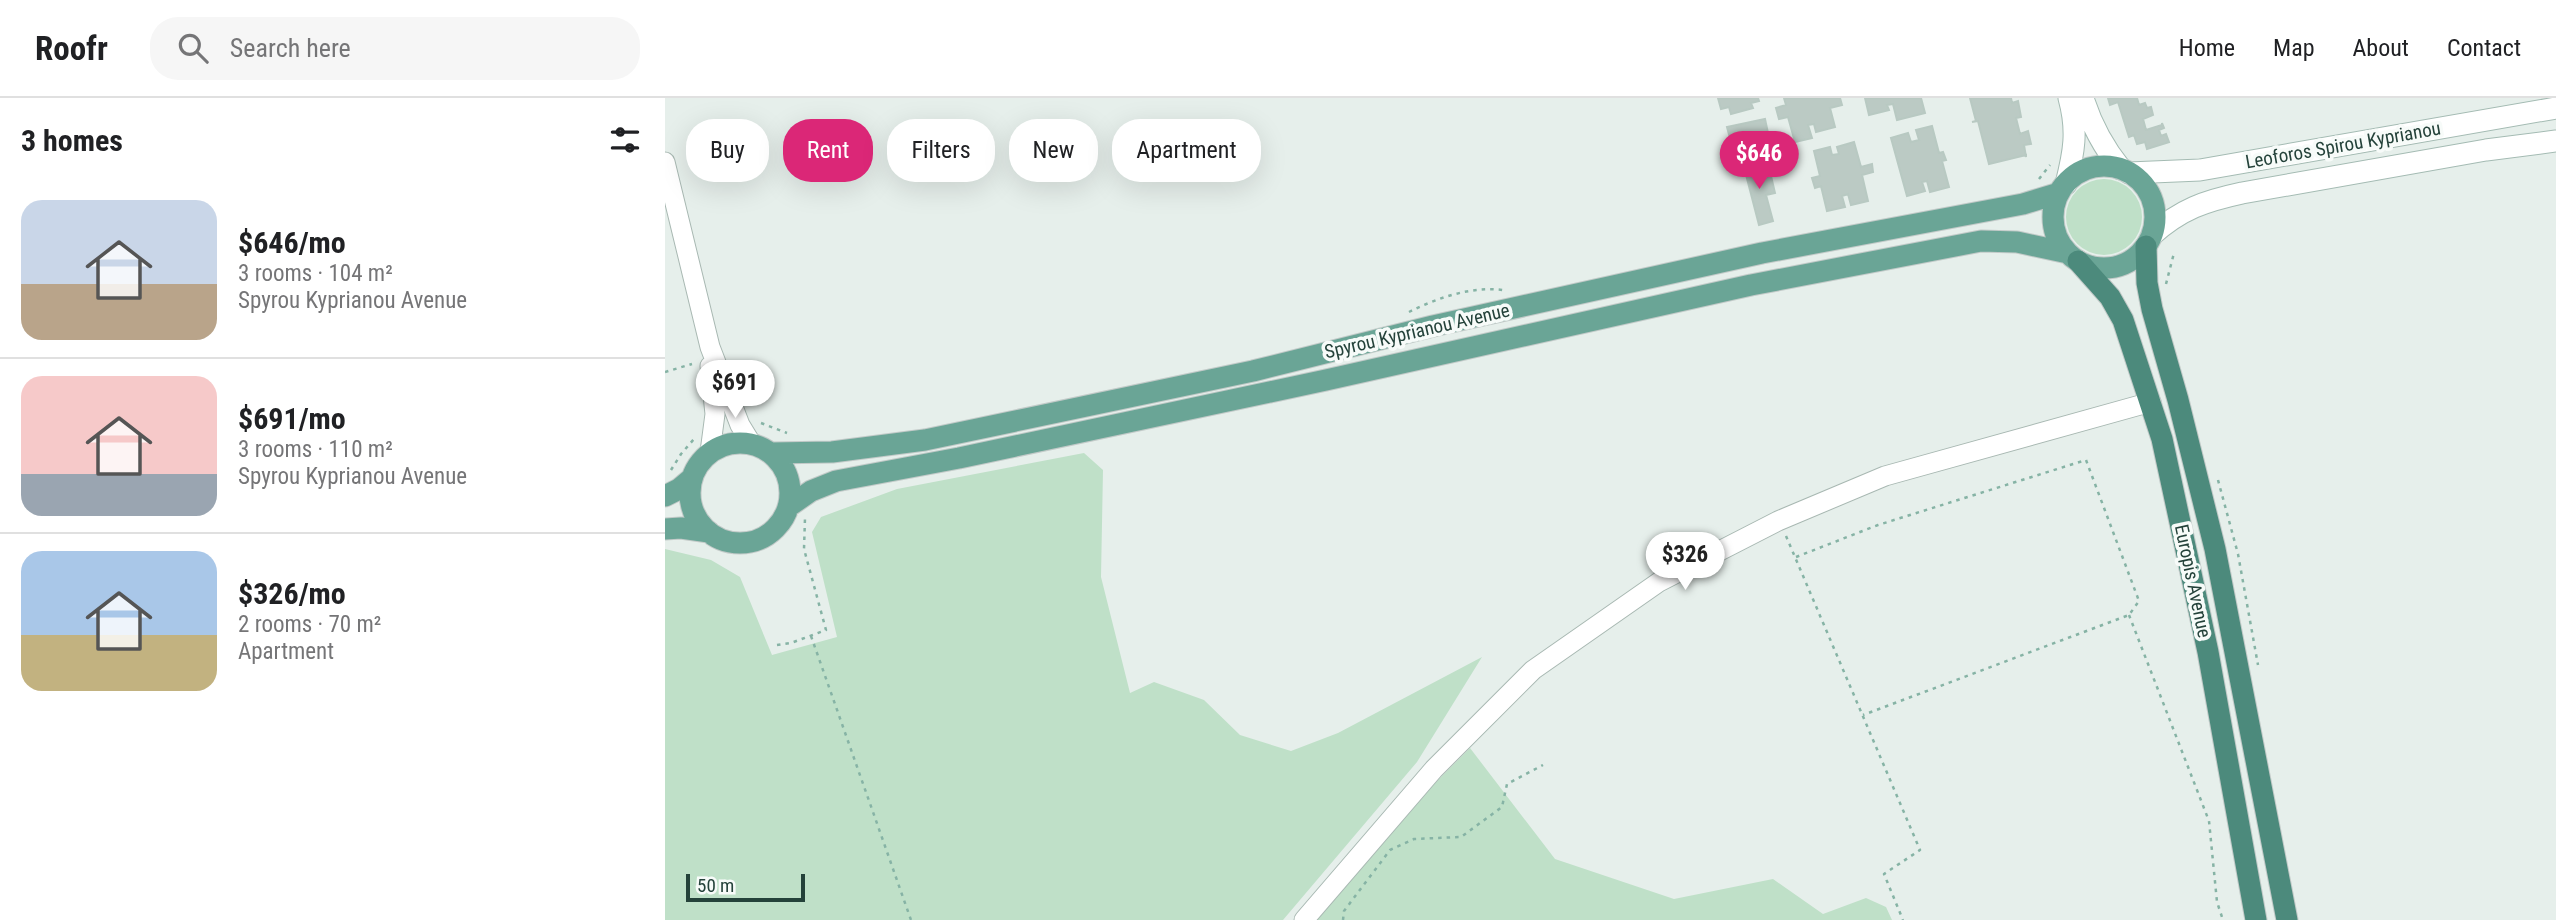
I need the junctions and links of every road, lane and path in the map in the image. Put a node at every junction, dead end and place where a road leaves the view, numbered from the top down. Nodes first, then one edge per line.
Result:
1 (2069, 98) edge
2 (2083, 98) edge
3 (2556, 107) edge
4 (2556, 141) edge
5 (665, 162) edge
6 (2125, 171) junction
7 (2063, 189) junction
8 (2149, 241) junction
9 (2073, 257) junction
10 (710, 347) junction
11 (665, 372) edge
12 (2151, 402) junction
13 (751, 443) junction
14 (703, 444) junction
15 (772, 453) junction
16 (670, 472) dead end
17 (692, 478) junction
18 (665, 496) edge
19 (797, 510) junction
20 (1779, 521) junction
21 (665, 529) edge
22 (709, 532) junction
23 (1796, 557) junction
24 (2129, 615) junction
25 (811, 636) junction
26 (777, 645) dead end
27 (1863, 715) junction
28 (1543, 765) dead end
29 (911, 920) edge
30 (1304, 920) edge
31 (1343, 920) edge
32 (1903, 920) edge
33 (2223, 920) edge
34 (2256, 920) edge
35 (2287, 920) edge

1 - 7 main road
2 - 6 main road
3 - 6 main road, Leoforos Spirou Kyprianou
4 - 8 main road, Leoforos Spirou Kyprianou
5 - 10 street
6 - 7 main road
6 - 8 main road
7 - 9 main road
7 - 15 main road, Spyrou Kyprianou Avenue
8 - 9 main road
8 - 35 highway, Europis Avenue
9 - 12 highway, Europis Avenue
9 - 19 main road, Spyrou Kyprianou Avenue
10 - 11 path
10 - 13 street
10 - 14 street
12 - 20 street
12 - 34 highway, Europis Avenue
13 - 14 main road
13 - 15 main road
14 - 16 path
14 - 17 main road
15 - 19 main road
17 - 18 main road
17 - 22 main road
19 - 22 main road
19 - 25 path
20 - 23 path
20 - 30 street
21 - 22 main road
23 - 24 path
23 - 27 path
24 - 27 path
24 - 33 path
25 - 26 path
25 - 29 path
27 - 32 path
28 - 31 path

